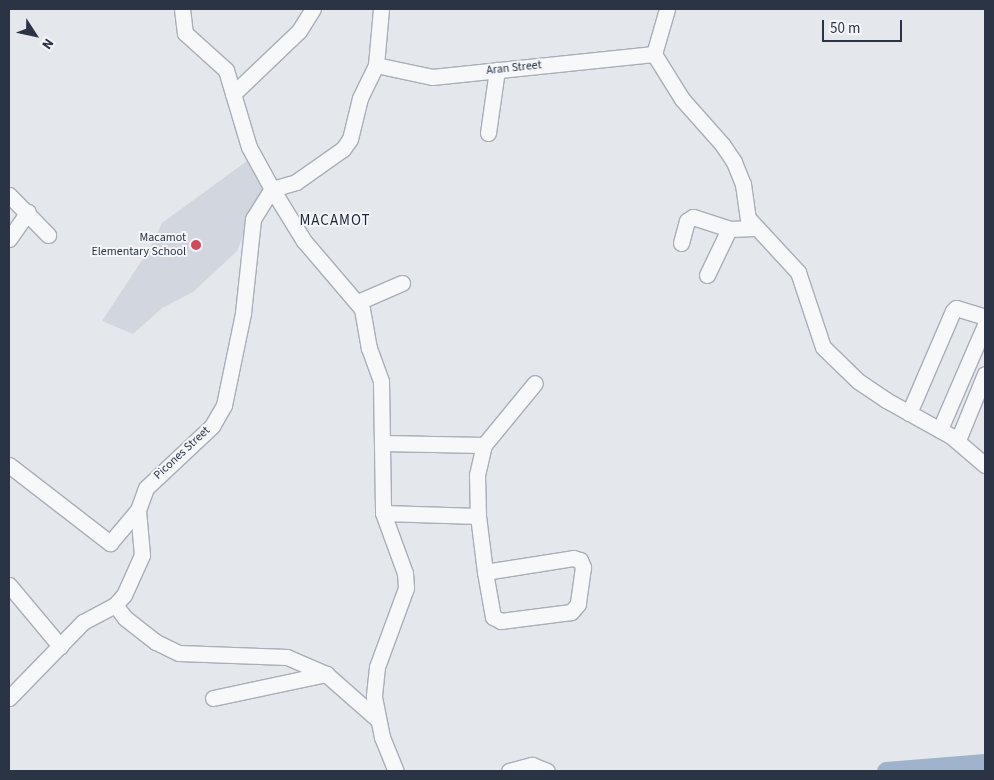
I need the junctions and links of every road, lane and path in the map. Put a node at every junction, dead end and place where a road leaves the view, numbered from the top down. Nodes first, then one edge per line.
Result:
1 (182, 9) edge
2 (314, 9) edge
3 (381, 9) edge
4 (666, 9) edge
5 (654, 54) junction
6 (376, 65) junction
7 (497, 70) junction
8 (234, 94) junction
9 (488, 133) dead end
10 (272, 189) junction
11 (9, 195) edge
12 (28, 212) junction
13 (755, 228) junction
14 (728, 229) junction
15 (48, 235) dead end
16 (9, 239) edge
17 (681, 243) dead end
18 (707, 275) dead end
19 (402, 283) dead end
20 (358, 302) junction
21 (985, 317) edge
22 (985, 324) edge
23 (985, 374) edge
24 (534, 383) dead end
25 (909, 413) junction
26 (940, 430) junction
27 (958, 440) junction
28 (382, 442) junction
29 (484, 445) junction
30 (9, 465) edge
31 (985, 465) edge
32 (138, 510) junction
33 (383, 513) junction
34 (478, 516) junction
35 (485, 572) junction
36 (9, 585) edge
37 (115, 606) junction
38 (60, 646) junction
39 (326, 674) junction
40 (9, 698) edge
41 (213, 698) dead end
42 (377, 719) junction
43 (396, 771) edge
44 (509, 771) edge
45 (547, 771) edge

1 - 8 street
2 - 8 street
3 - 6 street
4 - 5 street
5 - 7 street, Aran Street
5 - 13 street
6 - 7 street, Aran Street
6 - 10 street
7 - 9 street
8 - 10 street
10 - 20 street
10 - 32 street, Picones Street
11 - 12 street
12 - 15 street
12 - 16 street
13 - 14 street
13 - 25 street
14 - 17 street
14 - 18 street
19 - 20 street
20 - 28 street
21 - 25 street
22 - 26 street
23 - 27 street
24 - 29 street
25 - 26 street
26 - 27 street
27 - 31 street
28 - 29 street
28 - 33 street
29 - 34 street
30 - 32 street
32 - 37 street, Picones Street
33 - 34 street
33 - 42 street
34 - 35 street
35 - 35 street
36 - 38 street
37 - 38 street, Picones Street
37 - 39 street
38 - 40 street, Picones Street
39 - 41 street
39 - 42 street
42 - 43 street
44 - 45 street

